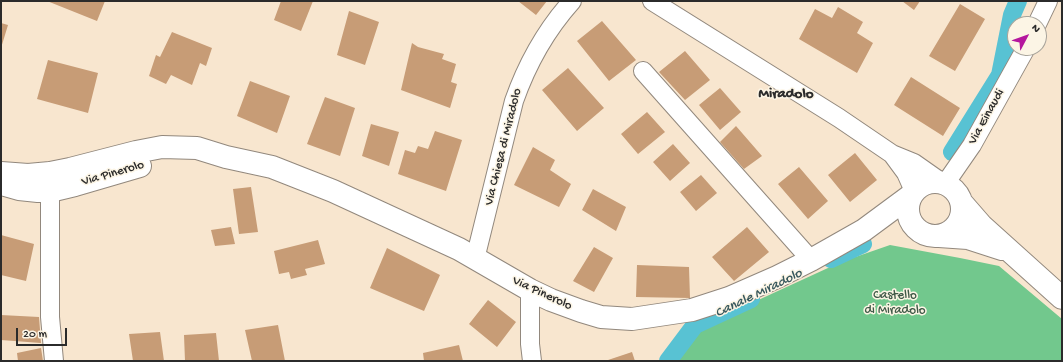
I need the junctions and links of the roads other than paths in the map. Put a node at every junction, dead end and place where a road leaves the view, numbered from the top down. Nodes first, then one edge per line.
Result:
1 (572, 1) edge
2 (652, 1) edge
3 (1048, 1) edge
4 (1041, 16) edge
5 (1022, 56) edge
6 (643, 71) dead end
7 (892, 154) junction
8 (1, 173) edge
9 (50, 182) junction
10 (943, 183) junction
11 (1, 184) edge
12 (912, 194) junction
13 (962, 203) junction
14 (914, 227) junction
15 (864, 230) junction
16 (939, 236) junction
17 (1012, 253) junction
18 (475, 259) junction
19 (811, 260) junction
20 (530, 290) junction
21 (1062, 298) edge
22 (54, 361) edge
23 (532, 361) edge

1 - 18 street, Via Chiesa di Miradolo
2 - 7 street
3 - 4 street
5 - 10 street, Via Einaudi
6 - 19 street
7 - 10 street
7 - 12 street
8 - 9 street, Via Pinerolo
9 - 11 street, Via Pinerolo
9 - 18 street, Via Pinerolo
9 - 22 street
10 - 12 street
10 - 13 street
12 - 14 street
12 - 15 street, Via Pinerolo
13 - 16 street
13 - 17 street
14 - 15 street, Via Pinerolo
14 - 16 street
15 - 19 street, Via Pinerolo
16 - 17 street
17 - 21 street
18 - 20 street, Via Pinerolo
19 - 20 street, Via Pinerolo
20 - 23 street

